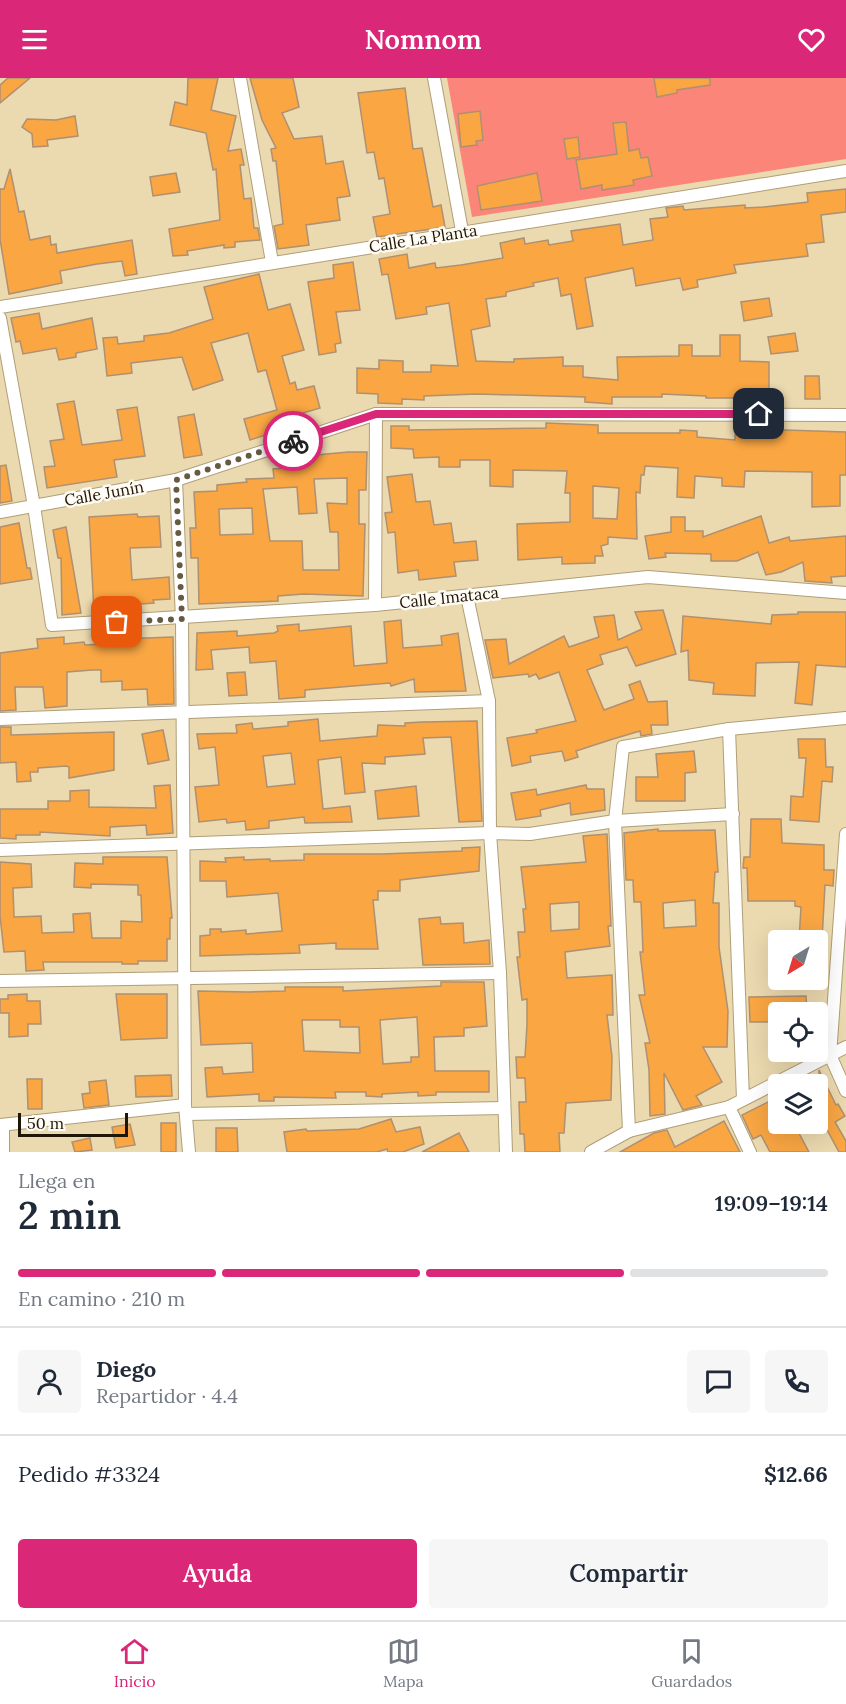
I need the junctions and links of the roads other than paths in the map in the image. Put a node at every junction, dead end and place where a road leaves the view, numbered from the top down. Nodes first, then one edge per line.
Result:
1 (240, 78) edge
2 (434, 78) edge
3 (846, 171) edge
4 (462, 231) junction
5 (272, 262) junction
6 (0, 307) edge
7 (0, 318) edge
8 (376, 414) junction
9 (846, 415) edge
10 (176, 480) junction
11 (34, 506) junction
12 (0, 512) edge
13 (846, 593) edge
14 (467, 596) junction
15 (375, 605) junction
16 (182, 619) junction
17 (489, 701) junction
18 (181, 713) junction
19 (846, 718) edge
20 (0, 719) edge
21 (729, 729) junction
22 (733, 814) junction
23 (615, 821) junction
24 (490, 833) junction
25 (846, 834) edge
26 (182, 845) junction
27 (0, 850) edge
28 (500, 973) junction
29 (184, 977) junction
30 (0, 981) edge
31 (846, 1047) edge
32 (830, 1055) junction
33 (846, 1091) edge
34 (743, 1099) junction
35 (729, 1107) junction
36 (504, 1108) junction
37 (186, 1110) junction
38 (2, 1125) edge
39 (629, 1131) junction
40 (3, 1152) edge
41 (189, 1152) edge
42 (506, 1152) edge
43 (591, 1152) edge
44 (750, 1152) edge

1 - 5 street
2 - 4 street
3 - 4 street, Calle La Planta
4 - 5 street, Calle La Planta
5 - 6 street, Calle La Planta
7 - 11 street
8 - 9 street, Calle Junín
8 - 10 street, Calle Junín
8 - 15 street
10 - 11 street, Calle Junín
10 - 16 street
11 - 12 street, Calle Junín
11 - 16 street, Calle Imataca
13 - 14 street, Calle Imataca
14 - 15 street, Calle Imataca
14 - 17 street
15 - 16 street, Calle Imataca
16 - 18 street
17 - 18 street
17 - 24 street
18 - 20 street
18 - 26 street
19 - 21 street
21 - 22 street
21 - 23 street
22 - 23 street
22 - 34 street
23 - 24 street
23 - 39 street
24 - 26 street
24 - 28 street
25 - 32 street
26 - 27 street
26 - 29 street
28 - 29 street
28 - 36 street
29 - 30 street
29 - 37 street
31 - 32 street
32 - 33 street
32 - 34 street
34 - 35 street
35 - 39 street
35 - 44 street
36 - 37 street
36 - 42 street
37 - 38 street
37 - 41 street
38 - 40 street
39 - 43 street

